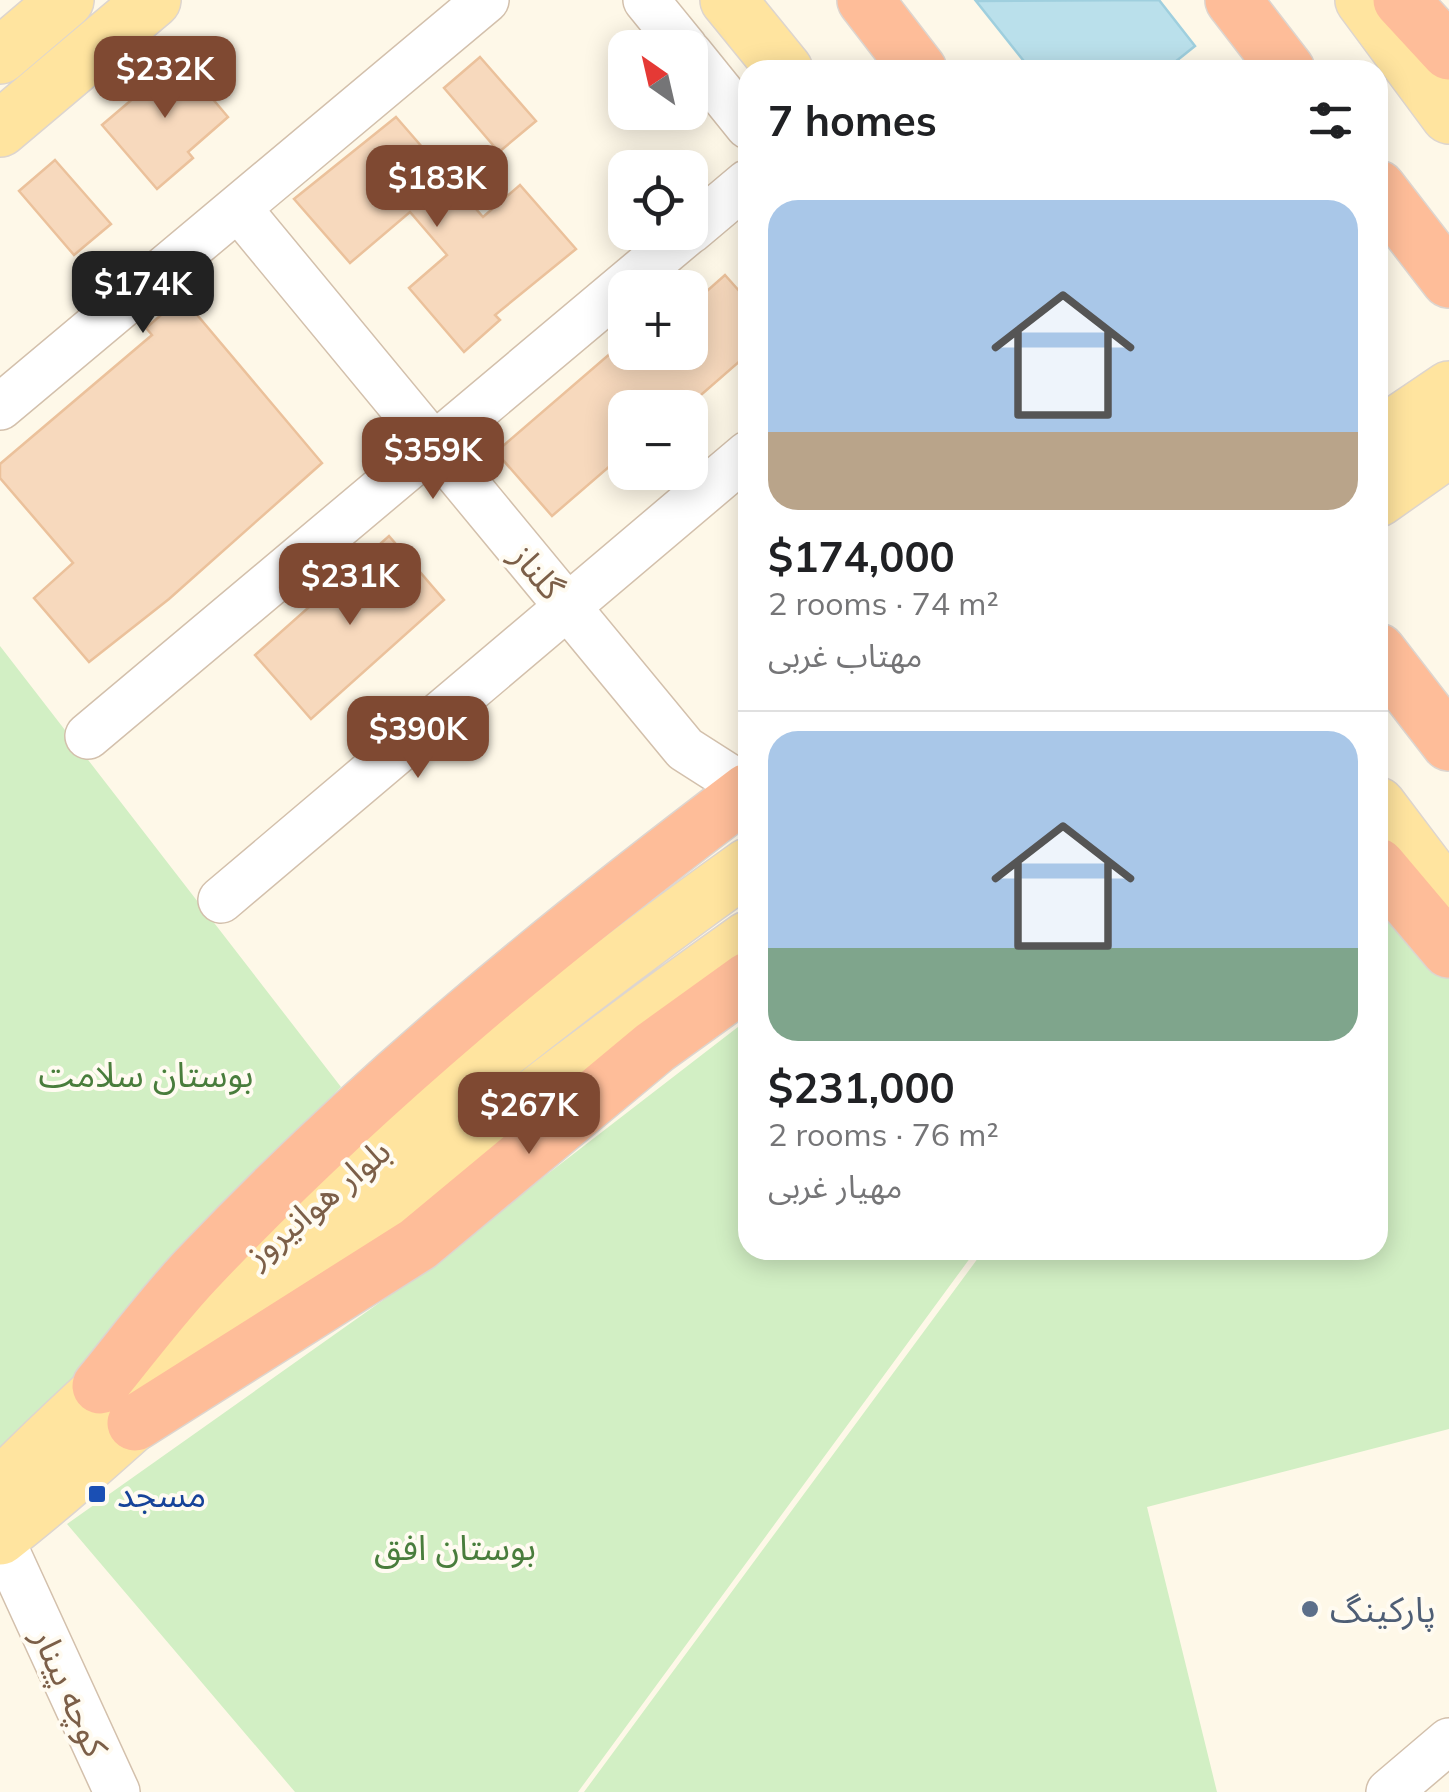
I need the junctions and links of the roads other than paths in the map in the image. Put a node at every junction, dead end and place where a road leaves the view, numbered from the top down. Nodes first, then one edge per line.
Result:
1 (66, 0) edge
2 (153, 0) edge
3 (486, 0) edge
4 (646, 0) edge
5 (728, 0) edge
6 (865, 0) edge
7 (1233, 0) edge
8 (1363, 0) edge
9 (1401, 0) edge
10 (670, 30) edge
11 (1449, 52) edge
12 (0, 56) edge
13 (777, 60) edge
14 (911, 60) edge
15 (1279, 60) edge
16 (708, 76) edge
17 (738, 114) edge
18 (1449, 116) edge
19 (0, 129) edge
20 (738, 191) edge
21 (1388, 201) edge
22 (238, 208) junction
23 (708, 216) edge
24 (668, 250) edge
25 (1449, 280) edge
26 (1449, 389) edge
27 (0, 407) edge
28 (1388, 430) edge
29 (434, 446) junction
30 (1449, 450) edge
31 (738, 462) edge
32 (1388, 491) edge
33 (566, 605) junction
34 (1388, 664) edge
35 (88, 736) dead end
36 (1449, 742) edge
37 (685, 749) junction
38 (738, 779) edge
39 (738, 799) edge
40 (1388, 818) edge
41 (670, 850) junction
42 (738, 873) edge
43 (1388, 878) edge
44 (1449, 899) edge
45 (221, 900) dead end
46 (738, 946) edge
47 (1449, 950) edge
48 (738, 987) edge
49 (250, 1290) junction
50 (117, 1405) junction
51 (0, 1487) edge
52 (0, 1537) edge
53 (1449, 1741) edge
54 (116, 1792) edge
55 (1389, 1792) edge

1 - 12 main road
2 - 19 main road
3 - 22 street
4 - 10 street
5 - 13 main road
6 - 14 highway
7 - 15 highway
8 - 18 main road
9 - 11 highway
16 - 17 street
20 - 23 street
21 - 25 highway
22 - 27 street
22 - 29 street, گلناز
24 - 29 street
26 - 28 main road
29 - 33 street, گلناز
29 - 35 street
30 - 32 main road
31 - 33 street
33 - 37 street, گلناز
33 - 45 street
34 - 36 highway
37 - 38 street
37 - 41 street
39 - 41 highway
40 - 44 main road
41 - 50 highway
42 - 49 main road, بلوار هوانیروز
43 - 47 highway
46 - 49 main road, بلوار هوانیروز
48 - 50 highway
49 - 50 main road, بلوار هوانیروز
50 - 51 main road, بلوار هوانیروز
50 - 52 main road, بلوار هوانیروز
52 - 54 street, کوچه پینار
53 - 55 street

